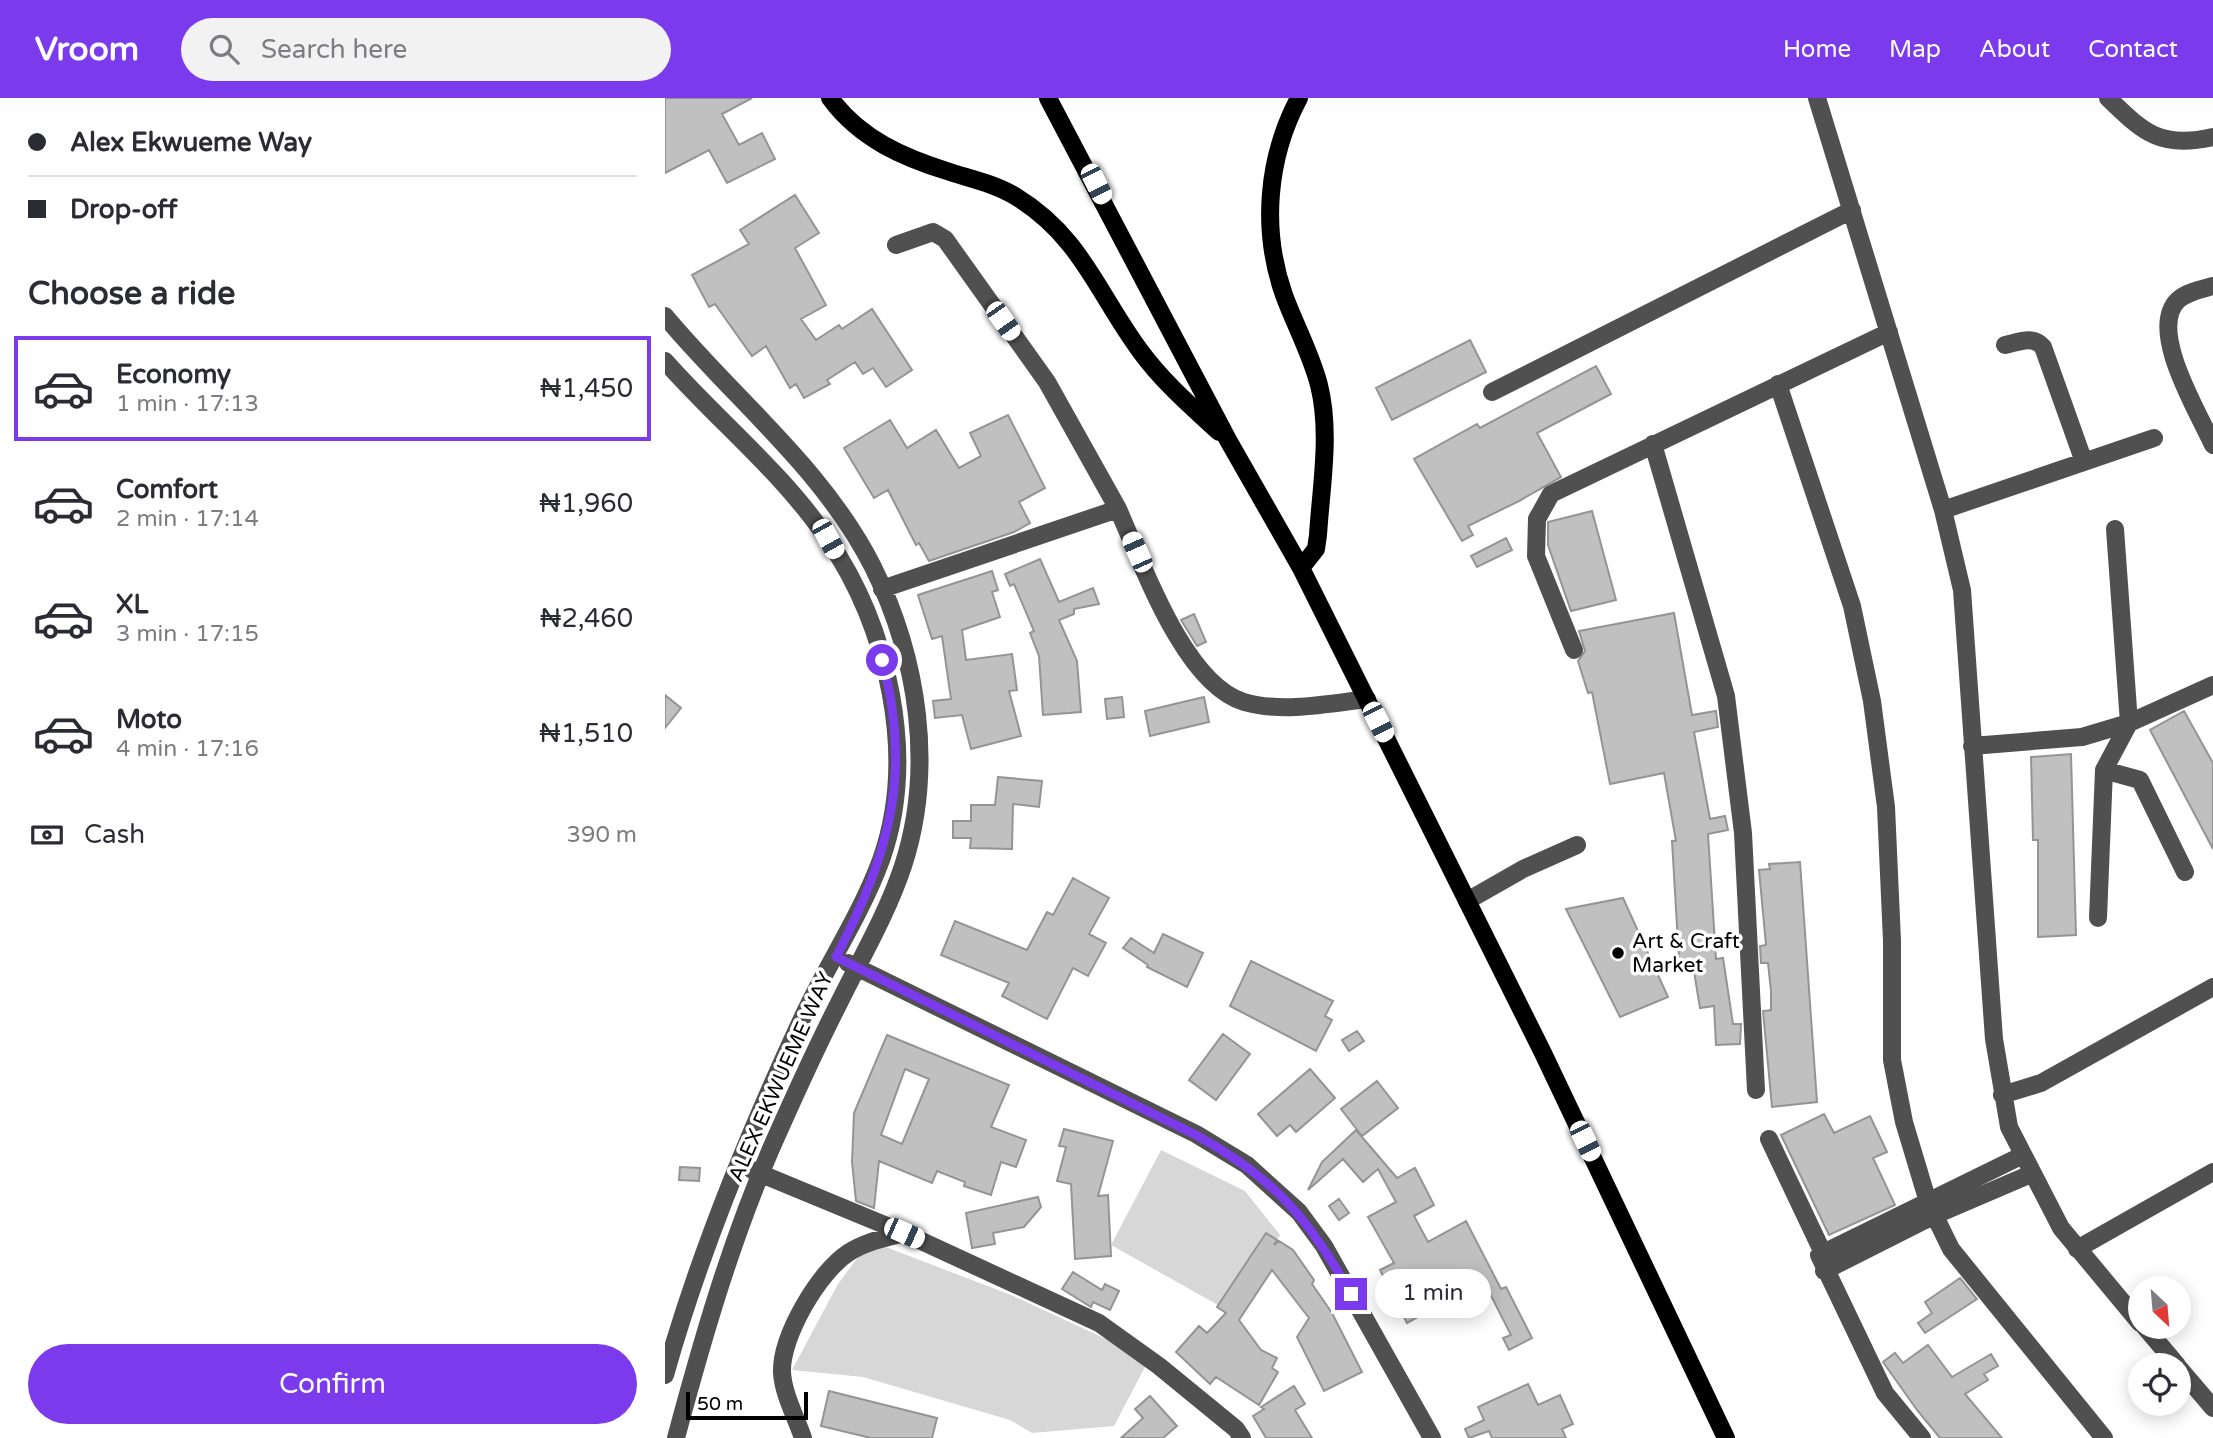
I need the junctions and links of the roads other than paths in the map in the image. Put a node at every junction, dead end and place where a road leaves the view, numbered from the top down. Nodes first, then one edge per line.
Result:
1 (830, 98) edge
2 (1048, 98) edge
3 (1299, 98) edge
4 (1817, 98) edge
5 (2108, 98) edge
6 (2213, 137) edge
7 (1852, 210) junction
8 (896, 244) dead end
9 (2213, 286) edge
10 (665, 316) edge
11 (1889, 331) junction
12 (2005, 345) dead end
13 (665, 361) edge
14 (1778, 384) junction
15 (1492, 392) dead end
16 (2154, 438) dead end
17 (1227, 439) junction
18 (1653, 444) junction
19 (2213, 445) edge
20 (2084, 462) junction
21 (1118, 509) junction
22 (1944, 510) junction
23 (2115, 529) dead end
24 (1301, 568) junction
25 (882, 589) junction
26 (1574, 650) dead end
27 (2213, 685) edge
28 (1367, 699) junction
29 (2129, 723) junction
30 (1972, 746) junction
31 (2104, 770) junction
32 (1577, 845) dead end
33 (2185, 872) dead end
34 (1467, 901) junction
35 (2098, 918) dead end
36 (836, 957) junction
37 (857, 968) junction
38 (2213, 987) edge
39 (1756, 1090) dead end
40 (2002, 1095) junction
41 (1769, 1139) dead end
42 (2021, 1156) junction
43 (737, 1167) junction
44 (761, 1172) junction
45 (2213, 1172) edge
46 (2031, 1174) junction
47 (1930, 1209) junction
48 (904, 1233) junction
49 (2077, 1249) junction
50 (1823, 1253) junction
51 (1824, 1271) junction
52 (2128, 1309) edge
53 (2154, 1339) edge
54 (2167, 1353) edge
55 (665, 1375) edge
56 (2191, 1382) edge
57 (2213, 1408) edge
58 (676, 1438) edge
59 (803, 1438) edge
60 (1242, 1438) edge
61 (1432, 1438) edge
62 (1726, 1438) edge
63 (1922, 1438) edge
64 (2104, 1438) edge

1 - 17 main road
2 - 17 main road
3 - 24 main road
4 - 7 street
5 - 6 street
7 - 11 street
7 - 15 street
8 - 21 street
9 - 19 street
10 - 25 street, ALEX EKWUEME WAY
11 - 14 street
11 - 22 street
12 - 20 street
13 - 36 street, ALEX EKWUEME WAY
14 - 18 street
14 - 47 street
16 - 20 street
17 - 24 main road
18 - 26 street
18 - 39 street
20 - 22 street
21 - 25 street
21 - 28 street
22 - 30 street
23 - 29 street
24 - 28 main road
25 - 37 street, ALEX EKWUEME WAY
27 - 29 street
28 - 34 main road
29 - 30 street
29 - 31 street
30 - 40 street
31 - 33 street
31 - 35 street
32 - 34 street
34 - 62 main road
36 - 37 street
36 - 43 street, ALEX EKWUEME WAY
37 - 44 street, ALEX EKWUEME WAY
37 - 61 street
38 - 40 street
40 - 42 street
41 - 50 street
42 - 46 street
42 - 47 street
43 - 44 street
43 - 55 street, ALEX EKWUEME WAY
44 - 48 street
44 - 58 street, ALEX EKWUEME WAY
45 - 49 street
46 - 47 street
46 - 49 street
47 - 50 street
47 - 51 street
47 - 64 street
48 - 59 street
48 - 60 street
49 - 52 street
50 - 51 street
51 - 63 street
53 - 54 street
56 - 57 street

